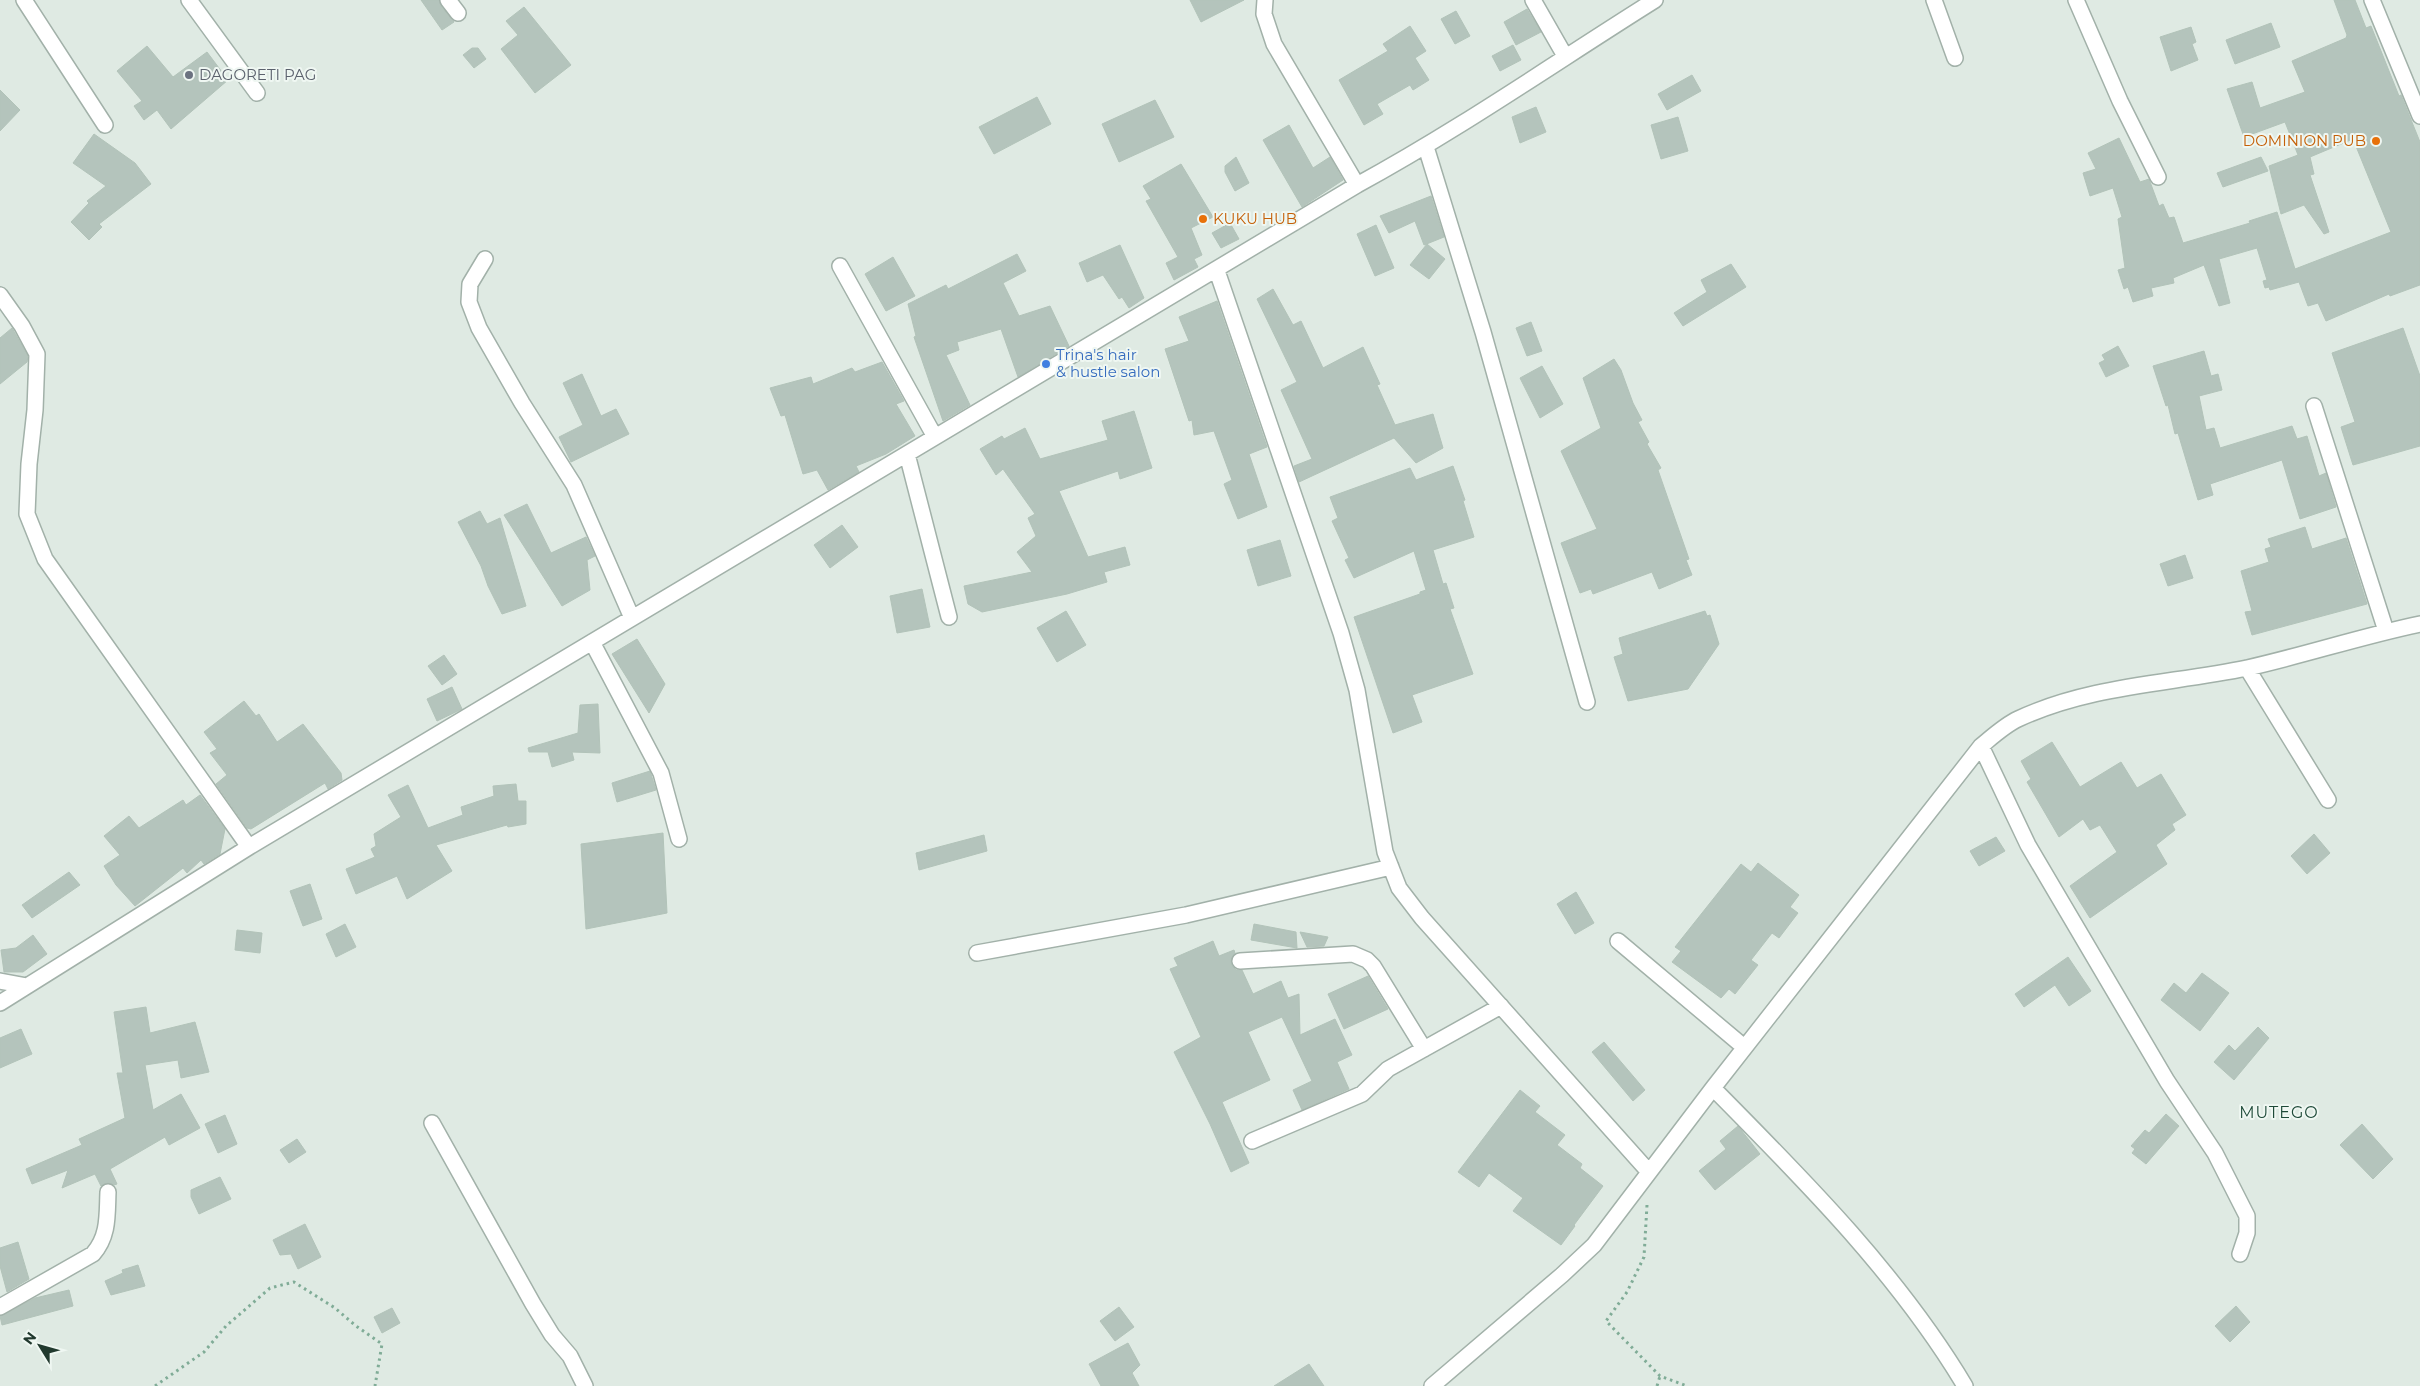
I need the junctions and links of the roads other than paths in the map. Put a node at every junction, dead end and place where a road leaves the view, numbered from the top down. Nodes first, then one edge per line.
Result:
1 (24, 0) edge
2 (189, 0) edge
3 (448, 0) edge
4 (1265, 0) edge
5 (1533, 0) edge
6 (1655, 0) edge
7 (1934, 0) edge
8 (2076, 0) edge
9 (2372, 0) edge
10 (458, 13) dead end
11 (1565, 56) junction
12 (1955, 58) dead end
13 (257, 93) dead end
14 (2420, 116) edge
15 (104, 125) dead end
16 (1426, 148) junction
17 (2158, 177) dead end
18 (1357, 185) junction
19 (485, 259) dead end
20 (840, 266) dead end
21 (1216, 271) junction
22 (0, 295) edge
23 (2314, 406) dead end
24 (935, 438) junction
25 (907, 454) junction
26 (949, 617) dead end
27 (632, 618) junction
28 (2420, 624) edge
29 (2386, 631) junction
30 (592, 642) junction
31 (2247, 668) junction
32 (1587, 702) dead end
33 (1981, 746) junction
34 (2328, 800) dead end
35 (679, 839) dead end
36 (249, 847) junction
37 (1391, 867) junction
38 (1618, 940) dead end
39 (977, 953) dead end
40 (1240, 961) dead end
41 (0, 981) edge
42 (27, 986) junction
43 (0, 1003) edge
44 (1501, 1006) junction
45 (1744, 1047) junction
46 (1424, 1049) junction
47 (1713, 1088) junction
48 (432, 1123) dead end
49 (1252, 1141) dead end
50 (1649, 1172) junction
51 (108, 1192) dead end
52 (2240, 1254) dead end
53 (0, 1308) edge
54 (585, 1386) edge
55 (1432, 1386) edge
56 (1965, 1386) edge

1 - 15 street
2 - 13 street
3 - 10 street
4 - 18 street
5 - 11 street
6 - 11 street
7 - 12 street
8 - 17 street
9 - 14 street
11 - 16 street
16 - 18 street
16 - 32 street
18 - 21 street
19 - 27 street
20 - 24 street
21 - 24 street
21 - 37 street
22 - 36 street
23 - 29 street
24 - 25 street
25 - 26 street
25 - 27 street
27 - 30 street
28 - 29 street
29 - 31 street
30 - 35 street
30 - 36 street
31 - 33 street
31 - 34 street
33 - 45 street
33 - 52 street
36 - 42 street
37 - 39 street
37 - 44 street
38 - 45 street
40 - 46 street
41 - 42 street
42 - 43 street
44 - 46 street
44 - 50 street
45 - 47 street
46 - 49 street
47 - 50 street
47 - 56 street
48 - 54 street
50 - 55 street
51 - 53 street

